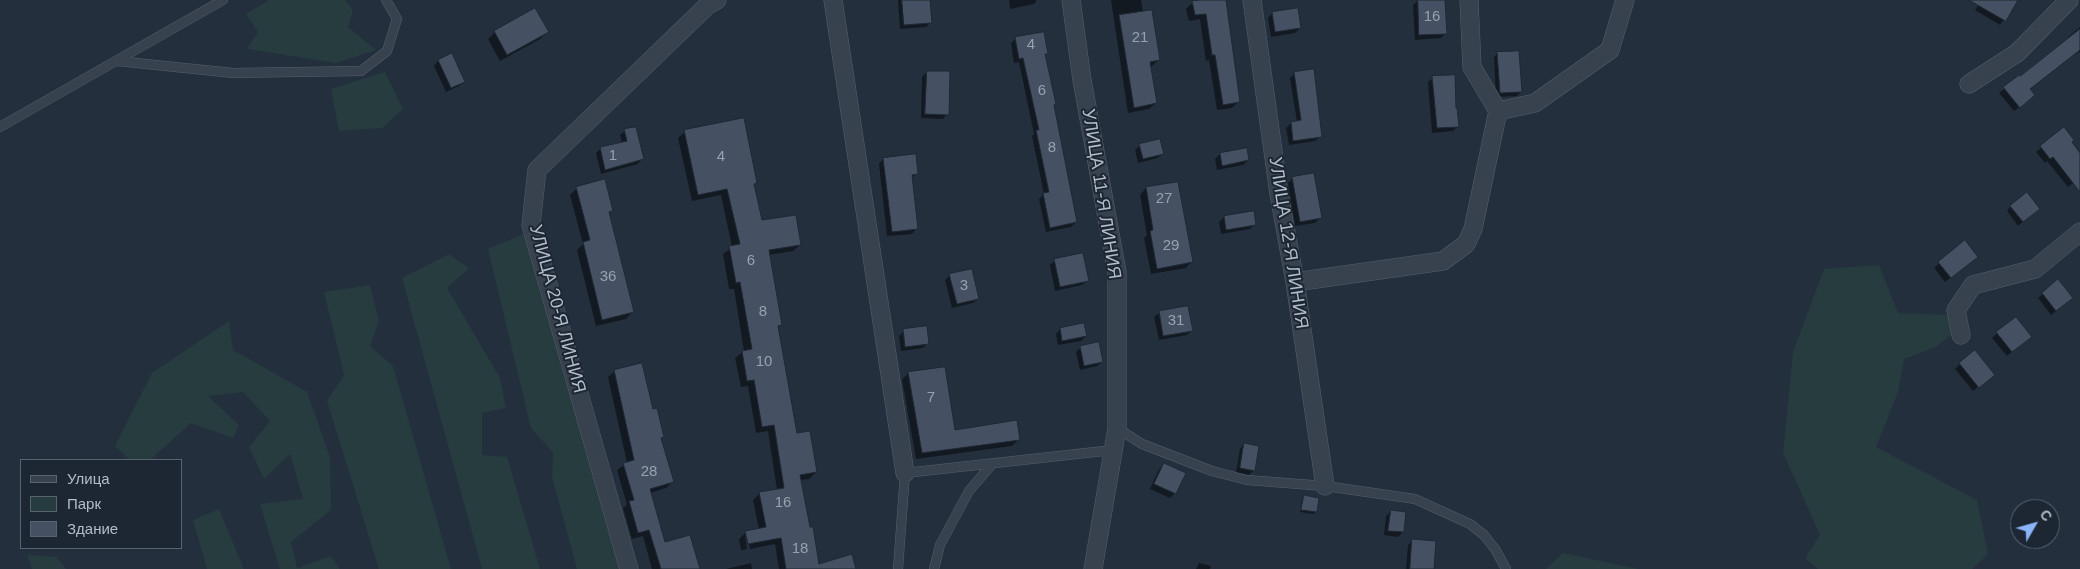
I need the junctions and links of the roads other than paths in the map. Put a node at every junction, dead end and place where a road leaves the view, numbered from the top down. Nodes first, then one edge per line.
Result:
1 (223, 0) edge
2 (386, 0) edge
3 (717, 0) edge
4 (833, 0) edge
5 (1071, 0) edge
6 (1252, 0) edge
7 (1469, 0) edge
8 (1625, 0) edge
9 (2069, 0) edge
10 (117, 61) junction
11 (1968, 84) dead end
12 (1498, 111) junction
13 (0, 127) edge
14 (2080, 232) edge
15 (1295, 282) junction
16 (1962, 335) dead end
17 (1117, 428) junction
18 (1113, 450) junction
19 (993, 463) junction
20 (906, 472) junction
21 (1325, 486) junction
22 (629, 569) edge
23 (898, 569) edge
24 (934, 569) edge
25 (1093, 569) edge
26 (1506, 569) edge

1 - 10 lane
2 - 10 lane
3 - 22 street, УЛИЦА 20-Я ЛИНИЯ
4 - 20 street
5 - 17 street, УЛИЦА 11-Я ЛИНИЯ
6 - 15 street, УЛИЦА 12-Я ЛИНИЯ
7 - 12 street
8 - 12 street
9 - 11 street
10 - 13 lane
12 - 15 street
14 - 16 street
15 - 21 street, УЛИЦА 12-Я ЛИНИЯ
17 - 18 street, УЛИЦА 11-Я ЛИНИЯ
17 - 21 lane
18 - 19 lane
18 - 25 street, УЛИЦА 11-Я ЛИНИЯ
19 - 20 lane
19 - 24 lane
20 - 23 lane
21 - 26 lane

